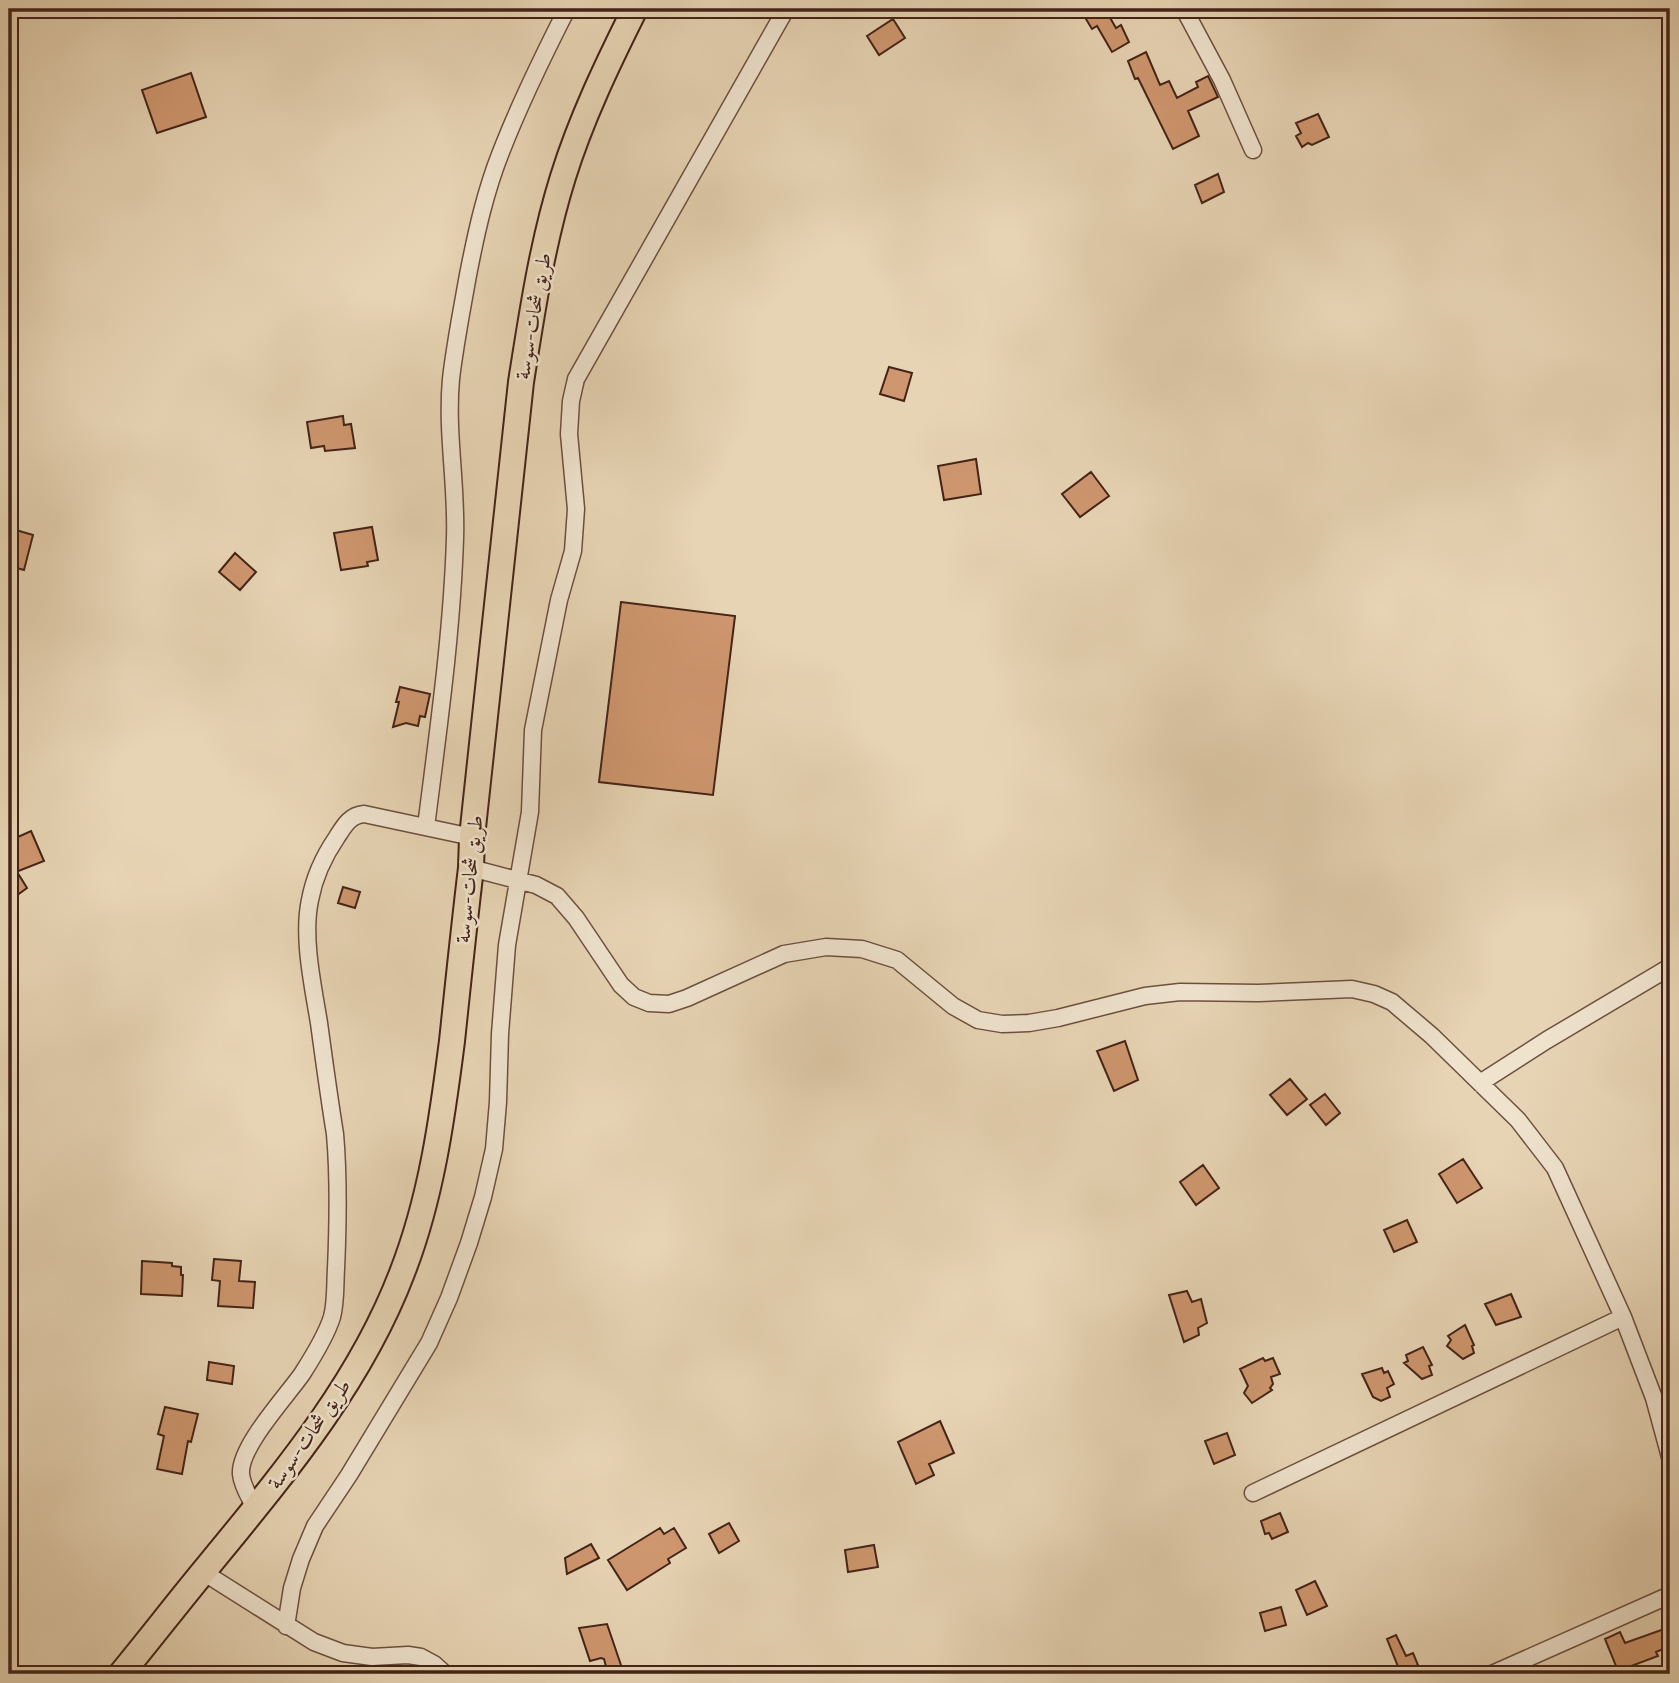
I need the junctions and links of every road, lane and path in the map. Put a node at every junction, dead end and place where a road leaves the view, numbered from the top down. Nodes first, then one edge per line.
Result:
1 (568, 9) edge
2 (635, 9) edge
3 (786, 9) edge
4 (1184, 9) edge
5 (1253, 149) dead end
6 (426, 827) junction
7 (472, 837) junction
8 (471, 868) junction
9 (518, 881) junction
10 (1670, 967) edge
11 (1480, 1083) junction
12 (1623, 1318) junction
13 (1670, 1457) edge
14 (1253, 1493) dead end
15 (256, 1508) junction
16 (203, 1572) junction
17 (1670, 1595) edge
18 (286, 1626) junction
19 (121, 1674) edge
20 (445, 1674) edge
21 (1492, 1674) edge

1 - 6 street
2 - 7 main road, طريق شحات-سوسة
3 - 9 street
4 - 5 street
6 - 7 street
6 - 15 street
7 - 8 main road, طريق شحات-سوسة
8 - 9 street
8 - 15 main road, طريق شحات-سوسة
9 - 11 street
9 - 18 street
10 - 11 street
11 - 12 street
12 - 13 street
12 - 14 street
15 - 16 main road, طريق شحات-سوسة
16 - 18 street
16 - 19 main road, طريق شحات-سوسة
17 - 21 street
18 - 20 street

